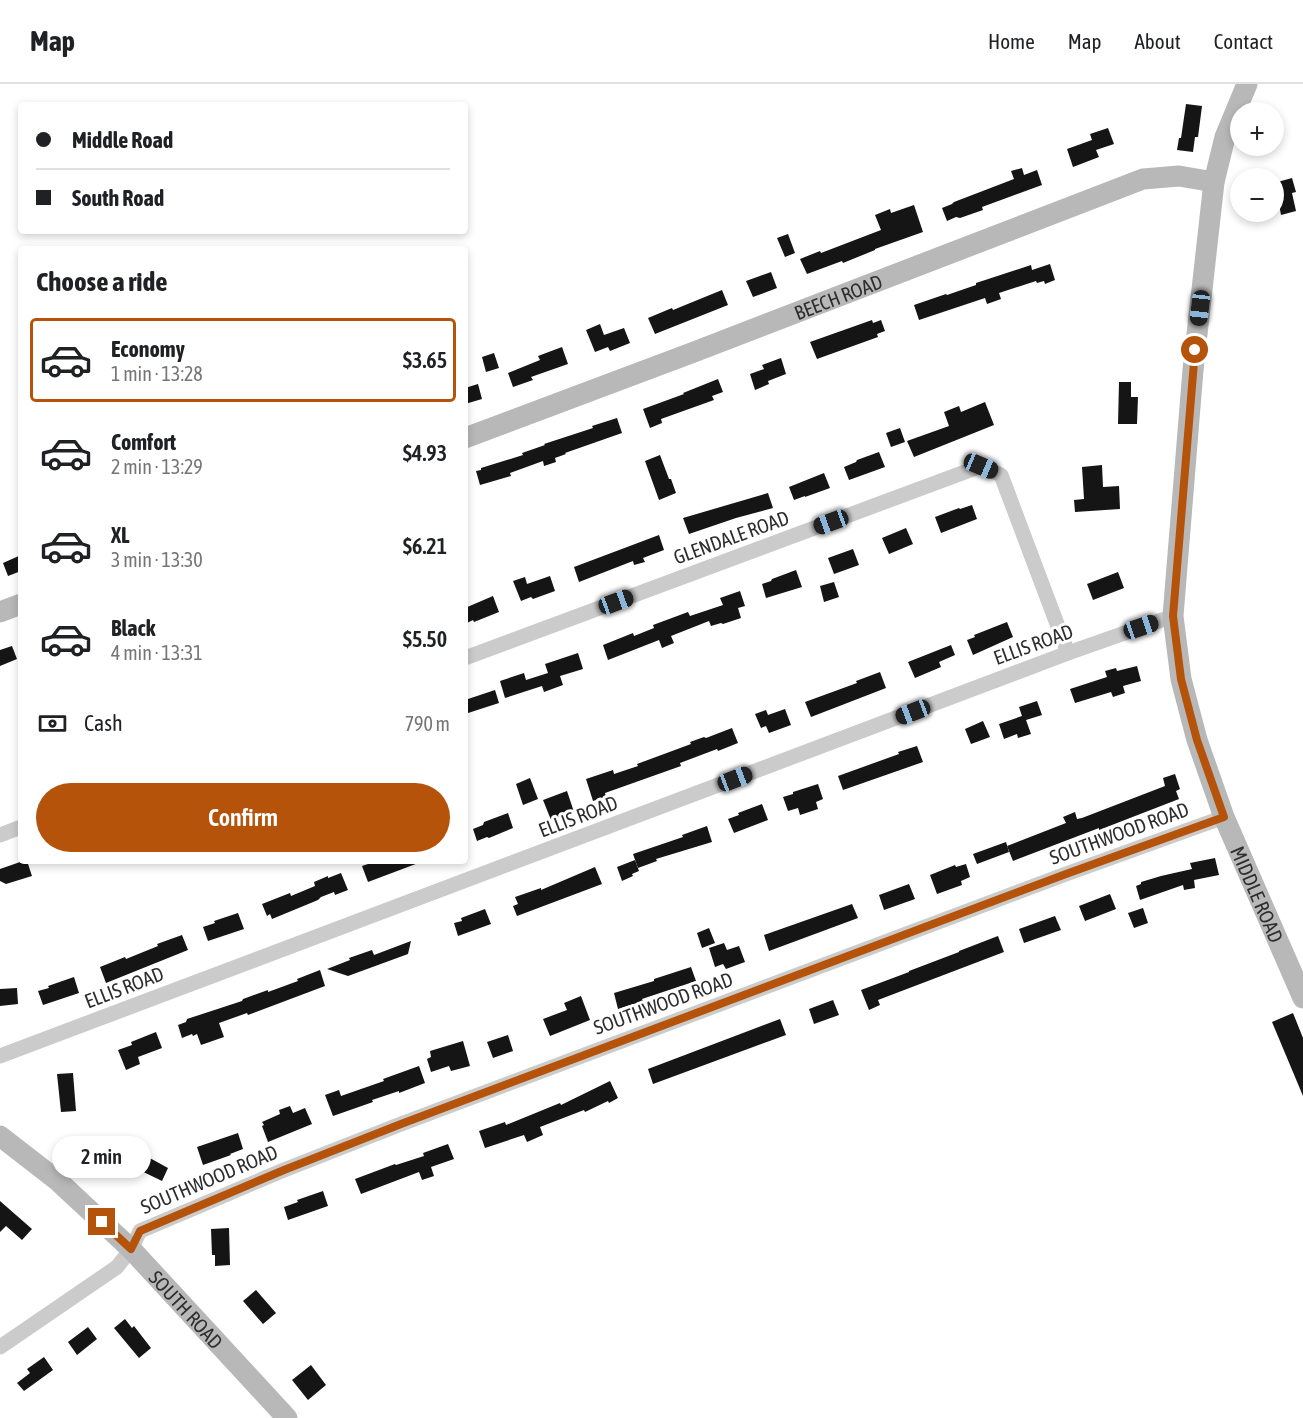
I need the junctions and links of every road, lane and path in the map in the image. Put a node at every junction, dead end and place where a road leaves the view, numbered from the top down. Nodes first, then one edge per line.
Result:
1 (1247, 84) edge
2 (1214, 182) junction
3 (468, 437) edge
4 (18, 605) edge
5 (0, 612) edge
6 (1173, 616) junction
7 (1068, 653) junction
8 (468, 657) edge
9 (1224, 817) junction
10 (18, 827) edge
11 (0, 835) edge
12 (1303, 998) edge
13 (0, 1056) edge
14 (0, 1136) edge
15 (131, 1249) junction
16 (0, 1347) edge
17 (287, 1418) edge

1 - 2 street, MIDDLE ROAD
2 - 3 street, BEECH ROAD
2 - 6 street, MIDDLE ROAD
4 - 5 street
6 - 7 street, ELLIS ROAD
6 - 9 street, MIDDLE ROAD
7 - 8 street, GLENDALE ROAD
7 - 13 street, ELLIS ROAD
9 - 12 street, MIDDLE ROAD
9 - 15 street, SOUTHWOOD ROAD
10 - 11 street
14 - 15 street, SOUTH ROAD
15 - 16 street, SOUTHWOOD ROAD
15 - 17 street, SOUTH ROAD

